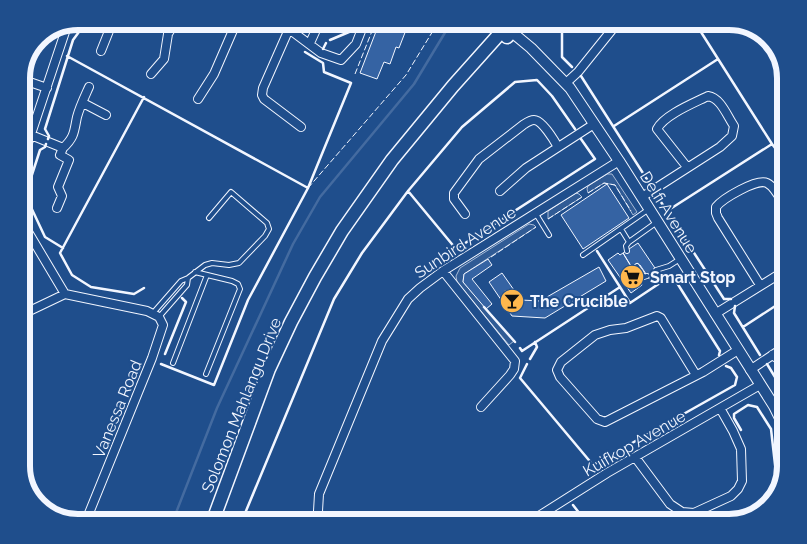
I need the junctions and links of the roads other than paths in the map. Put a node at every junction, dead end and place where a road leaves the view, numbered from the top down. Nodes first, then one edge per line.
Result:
1 (110, 30) edge
2 (170, 30) edge
3 (233, 30) edge
4 (289, 30) edge
5 (290, 30) edge
6 (316, 30) edge
7 (361, 30) edge
8 (503, 30) edge
9 (512, 30) edge
10 (611, 30) edge
11 (65, 32) edge
12 (310, 43) junction
13 (101, 51) dead end
14 (151, 74) dead end
15 (30, 82) edge
16 (566, 84) junction
17 (89, 87) dead end
18 (47, 88) junction
19 (198, 98) dead end
20 (83, 102) junction
21 (106, 115) dead end
22 (594, 124) junction
23 (301, 127) dead end
24 (31, 135) junction
25 (30, 138) edge
26 (558, 147) junction
27 (63, 148) junction
28 (619, 161) junction
29 (688, 167) junction
30 (500, 191) dead end
31 (777, 195) edge
32 (642, 197) junction
33 (58, 208) dead end
34 (649, 209) junction
35 (535, 213) junction
36 (465, 214) dead end
37 (209, 218) dead end
38 (658, 222) junction
39 (620, 229) junction
40 (30, 235) edge
41 (549, 235) dead end
42 (629, 242) junction
43 (627, 250) dead end
44 (583, 255) dead end
45 (680, 259) junction
46 (637, 266) dead end
47 (656, 270) dead end
48 (443, 271) junction
49 (195, 272) junction
50 (207, 275) junction
51 (777, 275) edge
52 (647, 276) dead end
53 (188, 278) junction
54 (760, 285) junction
55 (65, 294) junction
56 (30, 311) edge
57 (153, 314) junction
58 (715, 314) junction
59 (738, 350) junction
60 (777, 352) edge
61 (772, 355) junction
62 (777, 358) edge
63 (173, 363) dead end
64 (750, 370) junction
65 (206, 374) dead end
66 (696, 375) junction
67 (760, 385) junction
68 (481, 407) dead end
69 (720, 408) junction
70 (777, 412) edge
71 (634, 458) junction
72 (89, 514) edge
73 (215, 514) edge
74 (319, 514) edge
75 (542, 514) edge

1 - 13 street
2 - 14 street
3 - 19 street
4 - 23 street
5 - 12 street
6 - 12 street
7 - 12 street
8 - 73 main road, Solomon Mahlangu Drive
9 - 16 street, Delfi Avenue
10 - 16 street
11 - 18 street
15 - 18 street
16 - 22 street, Delfi Avenue
17 - 20 street
18 - 24 street
20 - 21 street
20 - 27 street
22 - 26 street
22 - 28 street, Delfi Avenue
24 - 25 street
24 - 27 street
26 - 30 street
26 - 36 street
27 - 33 street
28 - 32 street, Delfi Avenue
28 - 35 street, Sunbird Avenue
29 - 29 street
29 - 32 street
31 - 54 street
32 - 34 street, Delfi Avenue
34 - 38 street, Delfi Avenue
34 - 39 lane
35 - 41 lane
35 - 48 street, Sunbird Avenue
37 - 49 lane
38 - 42 lane
38 - 45 street, Delfi Avenue
39 - 42 lane
39 - 44 lane
40 - 55 street
42 - 43 lane
45 - 47 lane
45 - 58 street, Delfi Avenue
46 - 52 lane
48 - 68 street
48 - 74 street, Sunbird Avenue
49 - 50 lane
49 - 53 lane
50 - 63 lane
50 - 65 lane
51 - 54 street
53 - 57 lane
53 - 57 lane
54 - 58 street
55 - 56 street
55 - 57 street
57 - 72 street, Vanessa Road
58 - 59 street, Delfi Avenue
59 - 64 street, Delfi Avenue
59 - 66 street
60 - 61 street
61 - 62 street
61 - 64 street
64 - 67 street, Delfi Avenue
66 - 66 street
67 - 69 street, Kuifkop Avenue
67 - 70 street, Delfi Avenue
69 - 71 street, Kuifkop Avenue
69 - 71 street
71 - 75 street, Kuifkop Avenue

